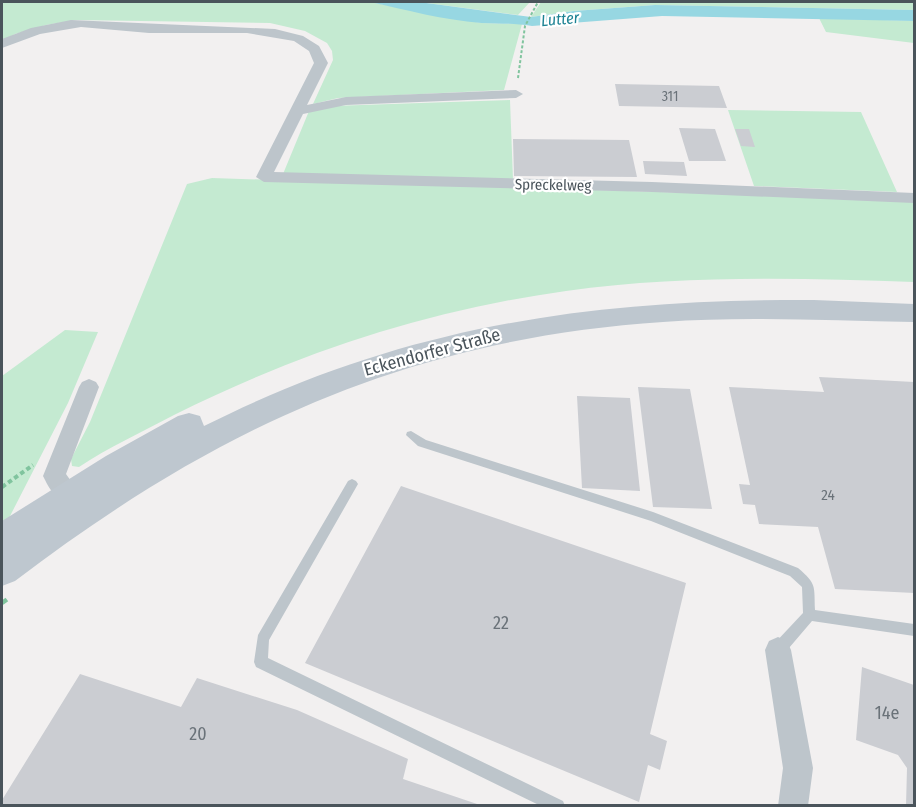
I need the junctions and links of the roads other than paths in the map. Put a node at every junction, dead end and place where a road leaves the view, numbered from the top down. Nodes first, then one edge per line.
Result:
1 (2, 44) edge
2 (516, 94) road end
3 (297, 111) junction
4 (915, 198) edge
5 (915, 297) edge
6 (915, 314) edge
7 (88, 387) dead end
8 (411, 435) dead end
9 (352, 484) dead end
10 (68, 495) junction
11 (2, 539) edge
12 (6, 583) edge
13 (809, 615) junction
14 (915, 630) edge
15 (778, 650) joint
16 (558, 806) edge
17 (793, 806) edge

1 - 3 street
2 - 3 street
3 - 4 street, Spreckelweg
5 - 10 main road, Eckendorfer Straße
6 - 12 main road, Eckendorfer Straße
7 - 10 street
8 - 13 lane
9 - 16 lane
10 - 11 main road, Eckendorfer Straße
13 - 14 lane
13 - 15 lane
15 - 17 street

